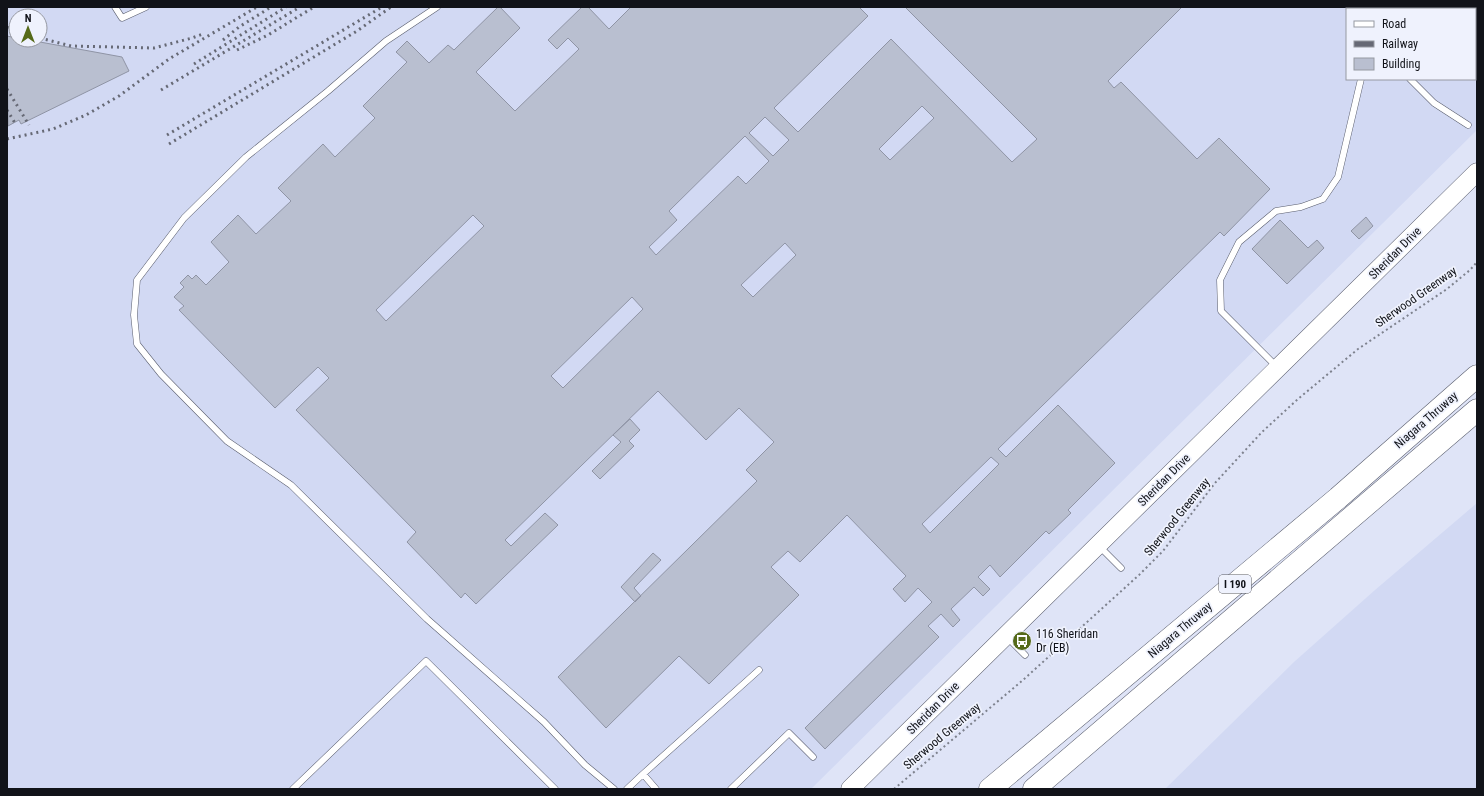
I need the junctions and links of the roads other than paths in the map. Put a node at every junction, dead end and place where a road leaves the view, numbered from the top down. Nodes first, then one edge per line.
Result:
1 (115, 7) edge
2 (146, 7) edge
3 (437, 7) edge
4 (1361, 80) edge
5 (1411, 80) edge
6 (1468, 125) dead end
7 (1477, 172) edge
8 (1278, 368) junction
9 (1477, 376) edge
10 (1477, 410) edge
11 (1098, 545) junction
12 (1121, 568) dead end
13 (1006, 636) junction
14 (1025, 655) dead end
15 (759, 670) dead end
16 (812, 757) dead end
17 (643, 774) junction
18 (612, 788) edge
19 (293, 789) edge
20 (555, 789) edge
21 (627, 789) edge
22 (656, 789) edge
23 (731, 789) edge
24 (850, 789) edge
25 (990, 789) edge
26 (1034, 789) edge

1 - 2 lane
3 - 18 lane
4 - 8 lane
5 - 6 lane
7 - 8 main road, Sheridan Drive
8 - 11 main road, Sheridan Drive
9 - 25 highway, Niagara Thruway / I 190
10 - 26 highway, I 190
11 - 12 lane
11 - 13 main road, Sheridan Drive
13 - 14 lane
13 - 24 main road, Sheridan Drive
15 - 17 lane
16 - 23 lane
17 - 21 lane
17 - 22 lane
19 - 20 lane

